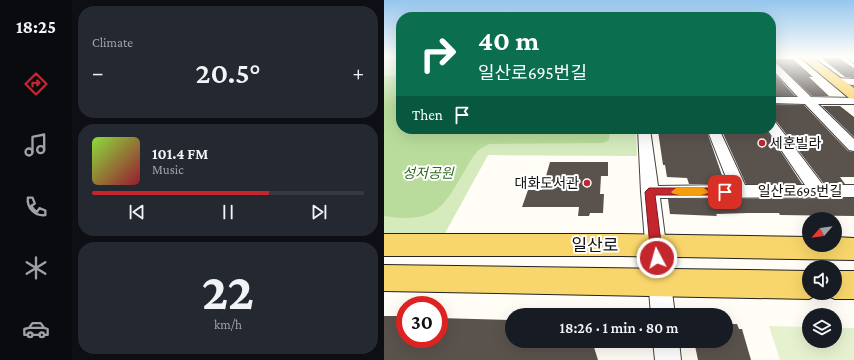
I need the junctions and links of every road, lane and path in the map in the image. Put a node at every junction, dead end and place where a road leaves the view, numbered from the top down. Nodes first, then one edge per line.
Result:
1 (782, 74) edge
2 (827, 74) edge
3 (836, 81) junction
4 (854, 82) edge
5 (854, 95) edge
6 (776, 100) edge
7 (808, 100) junction
8 (854, 101) edge
9 (776, 133) edge
10 (644, 134) edge
11 (715, 134) edge
12 (854, 147) edge
13 (818, 191) junction
14 (854, 191) edge
15 (649, 192) junction
16 (740, 192) junction
17 (384, 245) edge
18 (656, 246) junction
19 (854, 249) edge
20 (384, 278) edge
21 (660, 283) junction
22 (802, 285) edge
23 (842, 285) edge
24 (854, 285) edge
25 (662, 308) edge
26 (667, 348) edge
27 (668, 360) edge

1 - 7 street
2 - 3 main road
3 - 4 street
3 - 5 main road
6 - 7 street
7 - 8 street
7 - 12 street
9 - 13 street
10 - 15 street
11 - 16 street
13 - 14 street, 일산로695번길
13 - 16 street, 일산로695번길
15 - 16 street, 일산로695번길
15 - 18 street
17 - 18 main road, 일산로
18 - 19 main road, 일산로
18 - 21 street
20 - 21 main road
21 - 22 main road
21 - 25 street
23 - 24 main road
26 - 27 street

